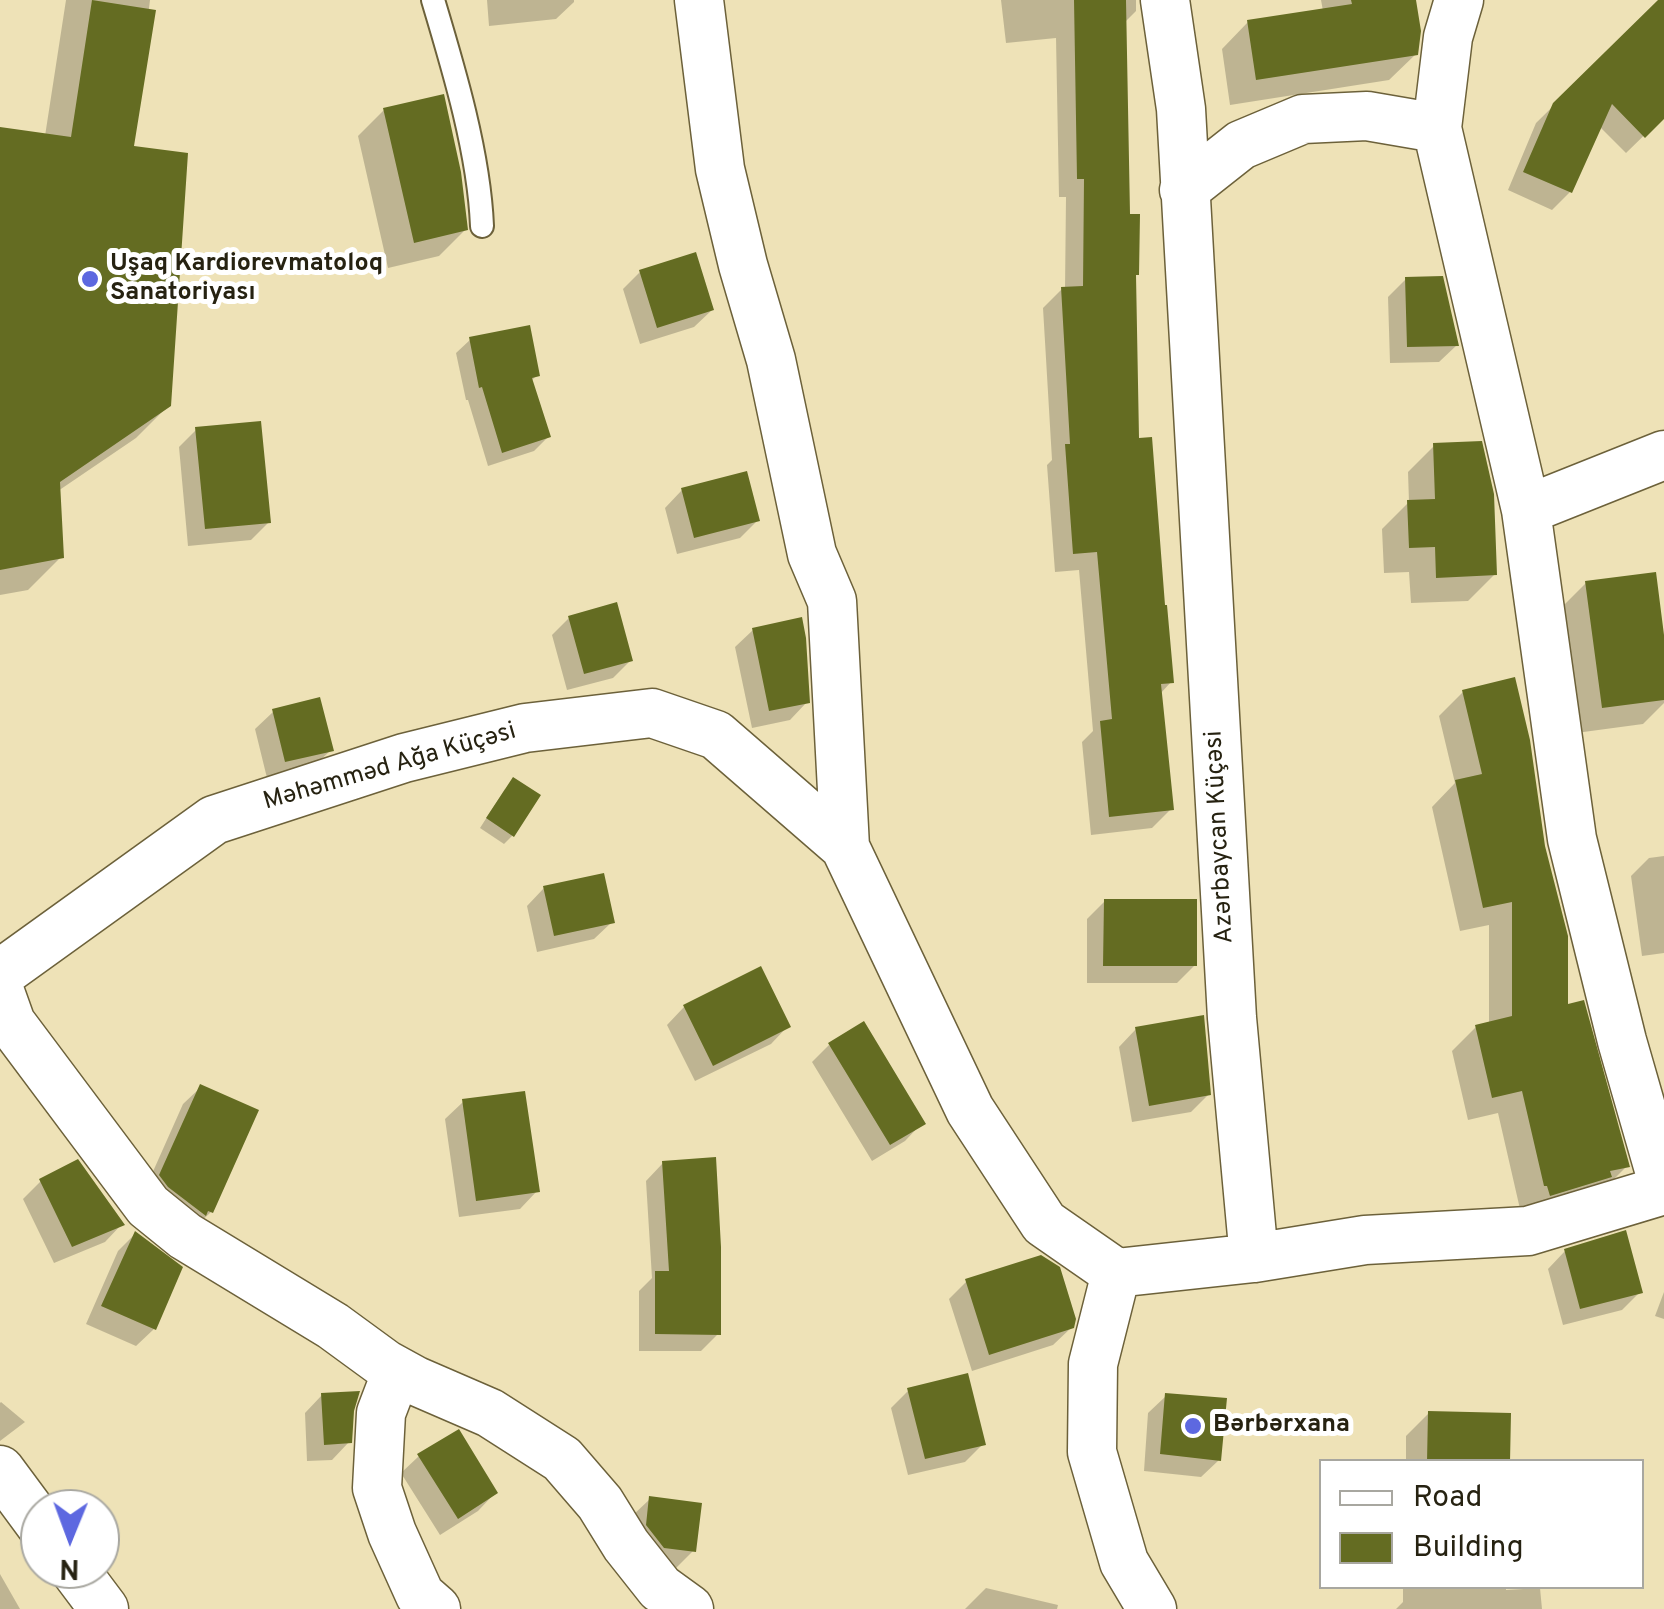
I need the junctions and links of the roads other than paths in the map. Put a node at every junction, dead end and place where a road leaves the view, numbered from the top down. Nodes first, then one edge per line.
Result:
1 (434, 0) edge
2 (699, 0) edge
3 (1165, 0) edge
4 (1459, 0) edge
5 (1436, 128) junction
6 (1184, 190) junction
7 (482, 226) dead end
8 (1664, 454) edge
9 (1526, 510) junction
10 (844, 847) junction
11 (0, 974) edge
12 (0, 992) edge
13 (1664, 1189) edge
14 (1254, 1258) junction
15 (1116, 1273) junction
16 (397, 1371) junction
17 (0, 1470) edge
18 (20, 1497) edge
19 (436, 1609) edge
20 (688, 1609) edge
21 (1152, 1609) edge

1 - 7 lane
2 - 10 street
3 - 6 street, Azərbaycan Küçəsi
4 - 5 street
5 - 6 street
5 - 9 street
6 - 14 street, Azərbaycan Küçəsi
8 - 9 street
9 - 13 street
10 - 11 street, Məhəmməd Ağa Küçəsi
10 - 15 street
12 - 16 street
13 - 14 street
14 - 15 street
15 - 21 street
16 - 19 street
16 - 20 street
17 - 18 street

